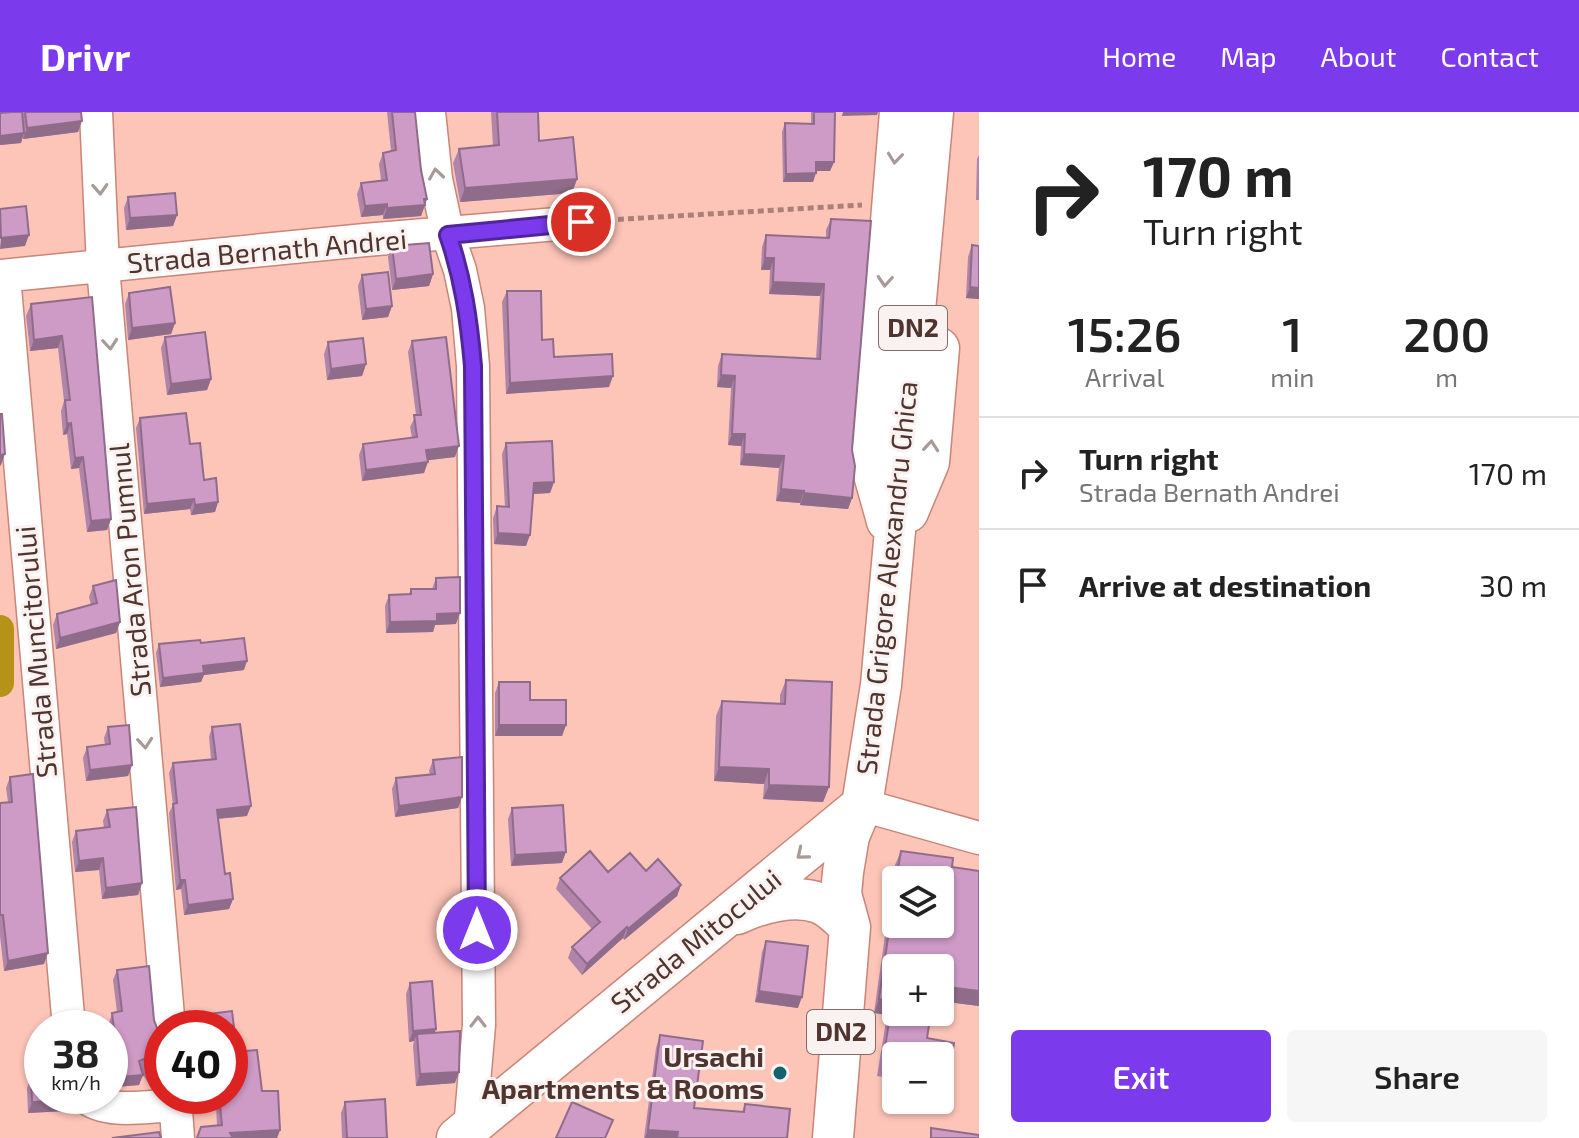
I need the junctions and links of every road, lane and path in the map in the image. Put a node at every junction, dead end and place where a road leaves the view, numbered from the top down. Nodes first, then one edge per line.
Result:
1 (96, 112) edge
2 (429, 112) edge
3 (900, 112) edge
4 (933, 112) edge
5 (960, 112) edge
6 (891, 203) junction
7 (581, 222) joint
8 (448, 235) junction
9 (103, 267) junction
10 (2, 276) edge
11 (893, 545) junction
12 (862, 805) junction
13 (979, 838) edge
14 (715, 925) junction
15 (850, 927) junction
16 (67, 1010) edge
17 (167, 1010) edge
18 (176, 1114) edge
19 (463, 1133) edge
20 (178, 1138) edge
21 (833, 1138) edge

1 -> 9 street, Strada Aron Pumnul
8 -> 2 street
3 -> 6 main road
4 - 11 main road, Strada Grigore Alexandru Ghica / DN2
11 -> 5 main road
6 - 7 path
6 -> 11 main road
7 - 8 street, Strada Bernath Andrei
8 - 9 street, Strada Bernath Andrei
19 -> 8 street
9 - 10 street, Strada Bernath Andrei
9 -> 17 street, Strada Aron Pumnul
10 - 16 street, Strada Muncitorului
11 - 12 main road, Strada Grigore Alexandru Ghica / DN2
12 - 13 street
12 -> 14 main road, Strada Mitocului
12 - 15 main road, Strada Grigore Alexandru Ghica / DN2
14 - 15 main road
14 - 19 main road, Strada Mitocului
15 - 21 main road, Strada Grigore Alexandru Ghica / DN2
18 - 20 street

